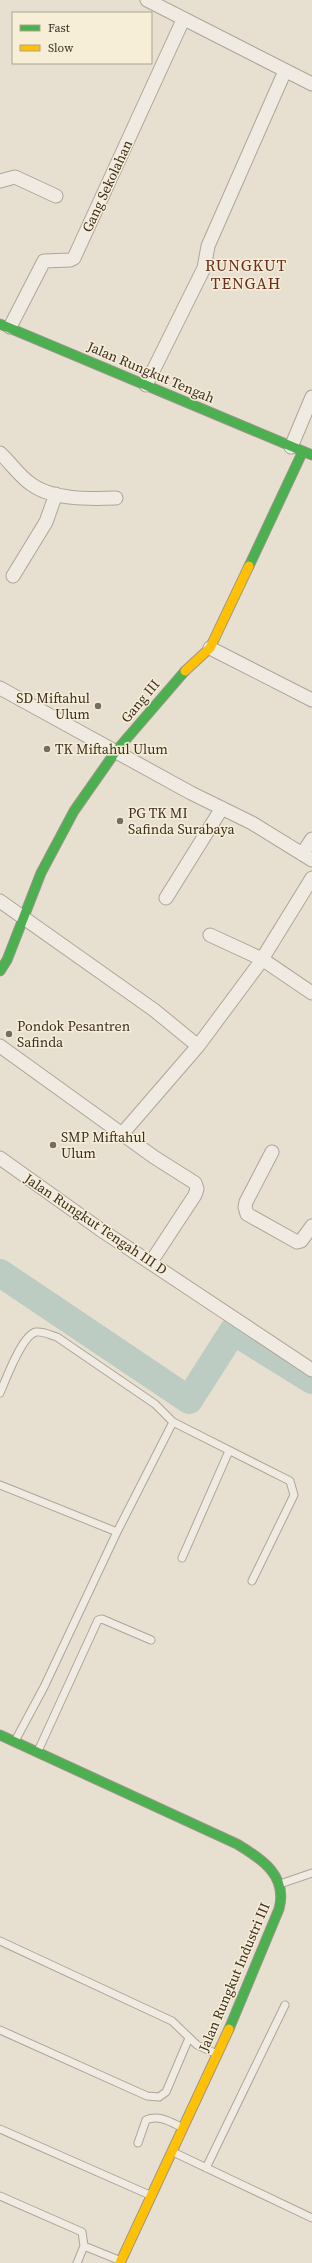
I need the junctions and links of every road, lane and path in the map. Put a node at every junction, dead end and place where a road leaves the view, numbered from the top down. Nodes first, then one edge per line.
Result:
1 (147, 0) edge
2 (183, 20) junction
3 (285, 71) junction
4 (312, 84) edge
5 (0, 181) edge
6 (56, 196) dead end
7 (5, 326) edge
8 (146, 385) junction
9 (312, 397) edge
10 (290, 447) junction
11 (0, 453) edge
12 (308, 453) edge
13 (56, 494) junction
14 (116, 498) dead end
15 (13, 576) dead end
16 (210, 648) junction
17 (0, 688) edge
18 (312, 700) edge
19 (116, 751) junction
20 (222, 808) junction
21 (312, 839) edge
22 (307, 857) edge
23 (312, 878) edge
24 (166, 898) dead end
25 (0, 901) edge
26 (23, 917) junction
27 (210, 935) dead end
28 (262, 960) junction
29 (0, 971) edge
30 (312, 993) edge
31 (0, 1046) edge
32 (198, 1046) junction
33 (122, 1134) junction
34 (272, 1152) dead end
35 (0, 1158) edge
36 (312, 1226) edge
37 (151, 1262) junction
38 (312, 1370) edge
39 (0, 1393) edge
40 (173, 1422) junction
41 (228, 1451) junction
42 (0, 1486) edge
43 (117, 1532) junction
44 (182, 1558) dead end
45 (252, 1581) dead end
46 (151, 1640) dead end
47 (0, 1735) edge
48 (15, 1741) junction
49 (37, 1752) junction
50 (312, 1873) edge
51 (280, 1884) junction
52 (0, 1941) edge
53 (285, 2005) dead end
54 (0, 2030) edge
55 (189, 2038) junction
56 (217, 2054) junction
57 (184, 2128) junction
58 (0, 2129) edge
59 (138, 2143) dead end
60 (173, 2152) junction
61 (206, 2168) junction
62 (0, 2196) edge
63 (152, 2196) junction
64 (312, 2218) edge
65 (84, 2246) junction
66 (120, 2262) edge
67 (77, 2263) edge

1 - 2 street
2 - 3 street
2 - 7 street, Gang Sekolahan
3 - 4 street
3 - 8 street
5 - 6 street
7 - 8 street, Jalan Rungkut Tengah
8 - 10 street, Jalan Rungkut Tengah
9 - 10 street
10 - 12 street, Jalan Rungkut Tengah
11 - 13 street
12 - 16 street, Gang III
13 - 14 street
13 - 15 street
16 - 18 street
16 - 19 street, Gang III
17 - 19 street
19 - 20 street
19 - 26 street, Gang III
20 - 22 street
20 - 24 street
21 - 22 street
23 - 28 street
25 - 26 street
26 - 29 street, Gang III
26 - 32 street
27 - 28 street
28 - 30 street
28 - 32 street
31 - 33 street
32 - 33 street
33 - 37 street
34 - 36 street
35 - 37 street, Jalan Rungkut Tengah III D
37 - 38 street, Jalan Rungkut Tengah III D
39 - 40 lane
40 - 41 lane
40 - 43 lane
41 - 44 lane
41 - 45 lane
42 - 43 lane
43 - 48 lane
46 - 49 lane
47 - 48 street, Jalan Rungkut Industri III
48 - 49 street, Jalan Rungkut Industri III
49 - 51 street, Jalan Rungkut Industri III
50 - 51 lane
51 - 56 street, Jalan Rungkut Industri III
52 - 55 lane
53 - 61 lane
54 - 55 lane
55 - 56 lane
56 - 57 street, Jalan Rungkut Industri III
57 - 59 lane
57 - 60 street, Jalan Rungkut Industri III
58 - 63 lane
60 - 61 lane
60 - 63 street, Jalan Rungkut Industri III
61 - 64 lane
62 - 65 lane
63 - 66 street, Jalan Rungkut Industri III
65 - 66 lane
65 - 67 lane

